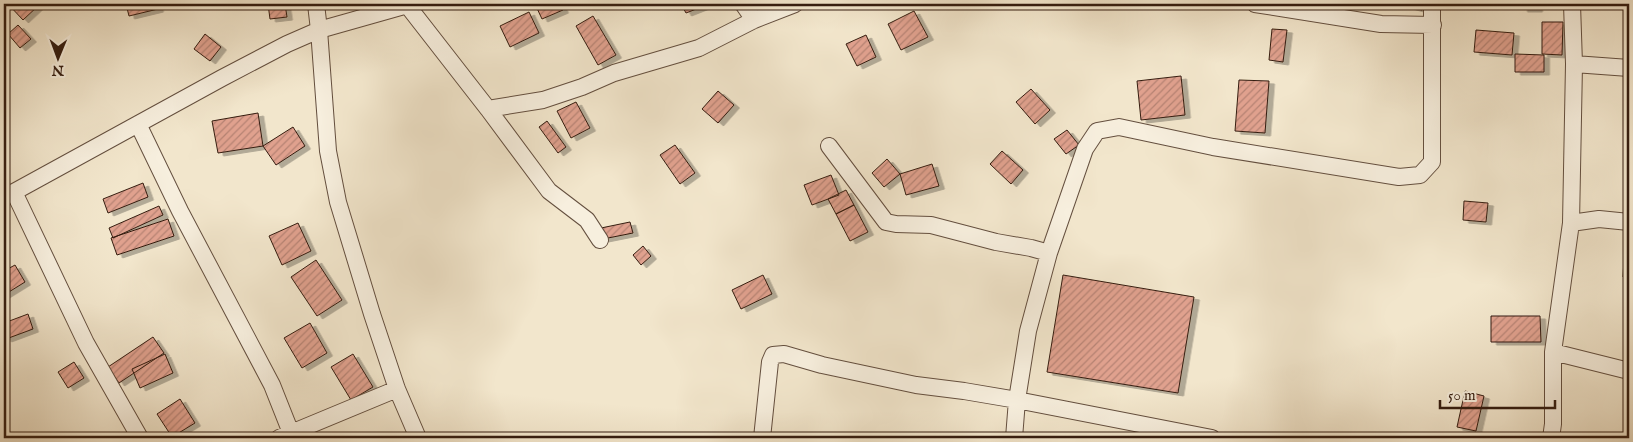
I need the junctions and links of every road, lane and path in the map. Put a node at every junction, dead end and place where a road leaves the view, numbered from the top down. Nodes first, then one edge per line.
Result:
1 (316, 4) edge
2 (409, 4) edge
3 (743, 4) edge
4 (795, 4) edge
5 (1255, 4) edge
6 (1432, 4) edge
7 (1572, 4) edge
8 (754, 20) junction
9 (1432, 26) junction
10 (319, 30) junction
11 (1574, 64) junction
12 (1629, 68) edge
13 (488, 109) junction
14 (138, 124) junction
15 (829, 146) dead end
16 (9, 194) edge
17 (1629, 222) edge
18 (1571, 223) junction
19 (600, 240) dead end
20 (1049, 253) junction
21 (1553, 352) junction
22 (1629, 371) edge
23 (397, 389) junction
24 (1017, 400) junction
25 (288, 436) edge
26 (140, 438) edge
27 (418, 438) edge
28 (762, 438) edge
29 (1014, 438) edge
30 (1212, 438) edge
31 (1551, 438) edge

1 - 10 street
2 - 10 street
2 - 13 street
3 - 8 street
4 - 8 street
5 - 9 street
6 - 9 street
7 - 11 street
8 - 13 street
9 - 20 street
10 - 14 street
10 - 23 street
11 - 12 street
11 - 18 street
13 - 19 street
14 - 16 street
14 - 25 street
15 - 20 street
16 - 26 street
17 - 18 street
18 - 21 street
20 - 24 street
21 - 22 street
21 - 31 street
23 - 25 street
23 - 27 street
24 - 28 street
24 - 29 street
24 - 30 street

